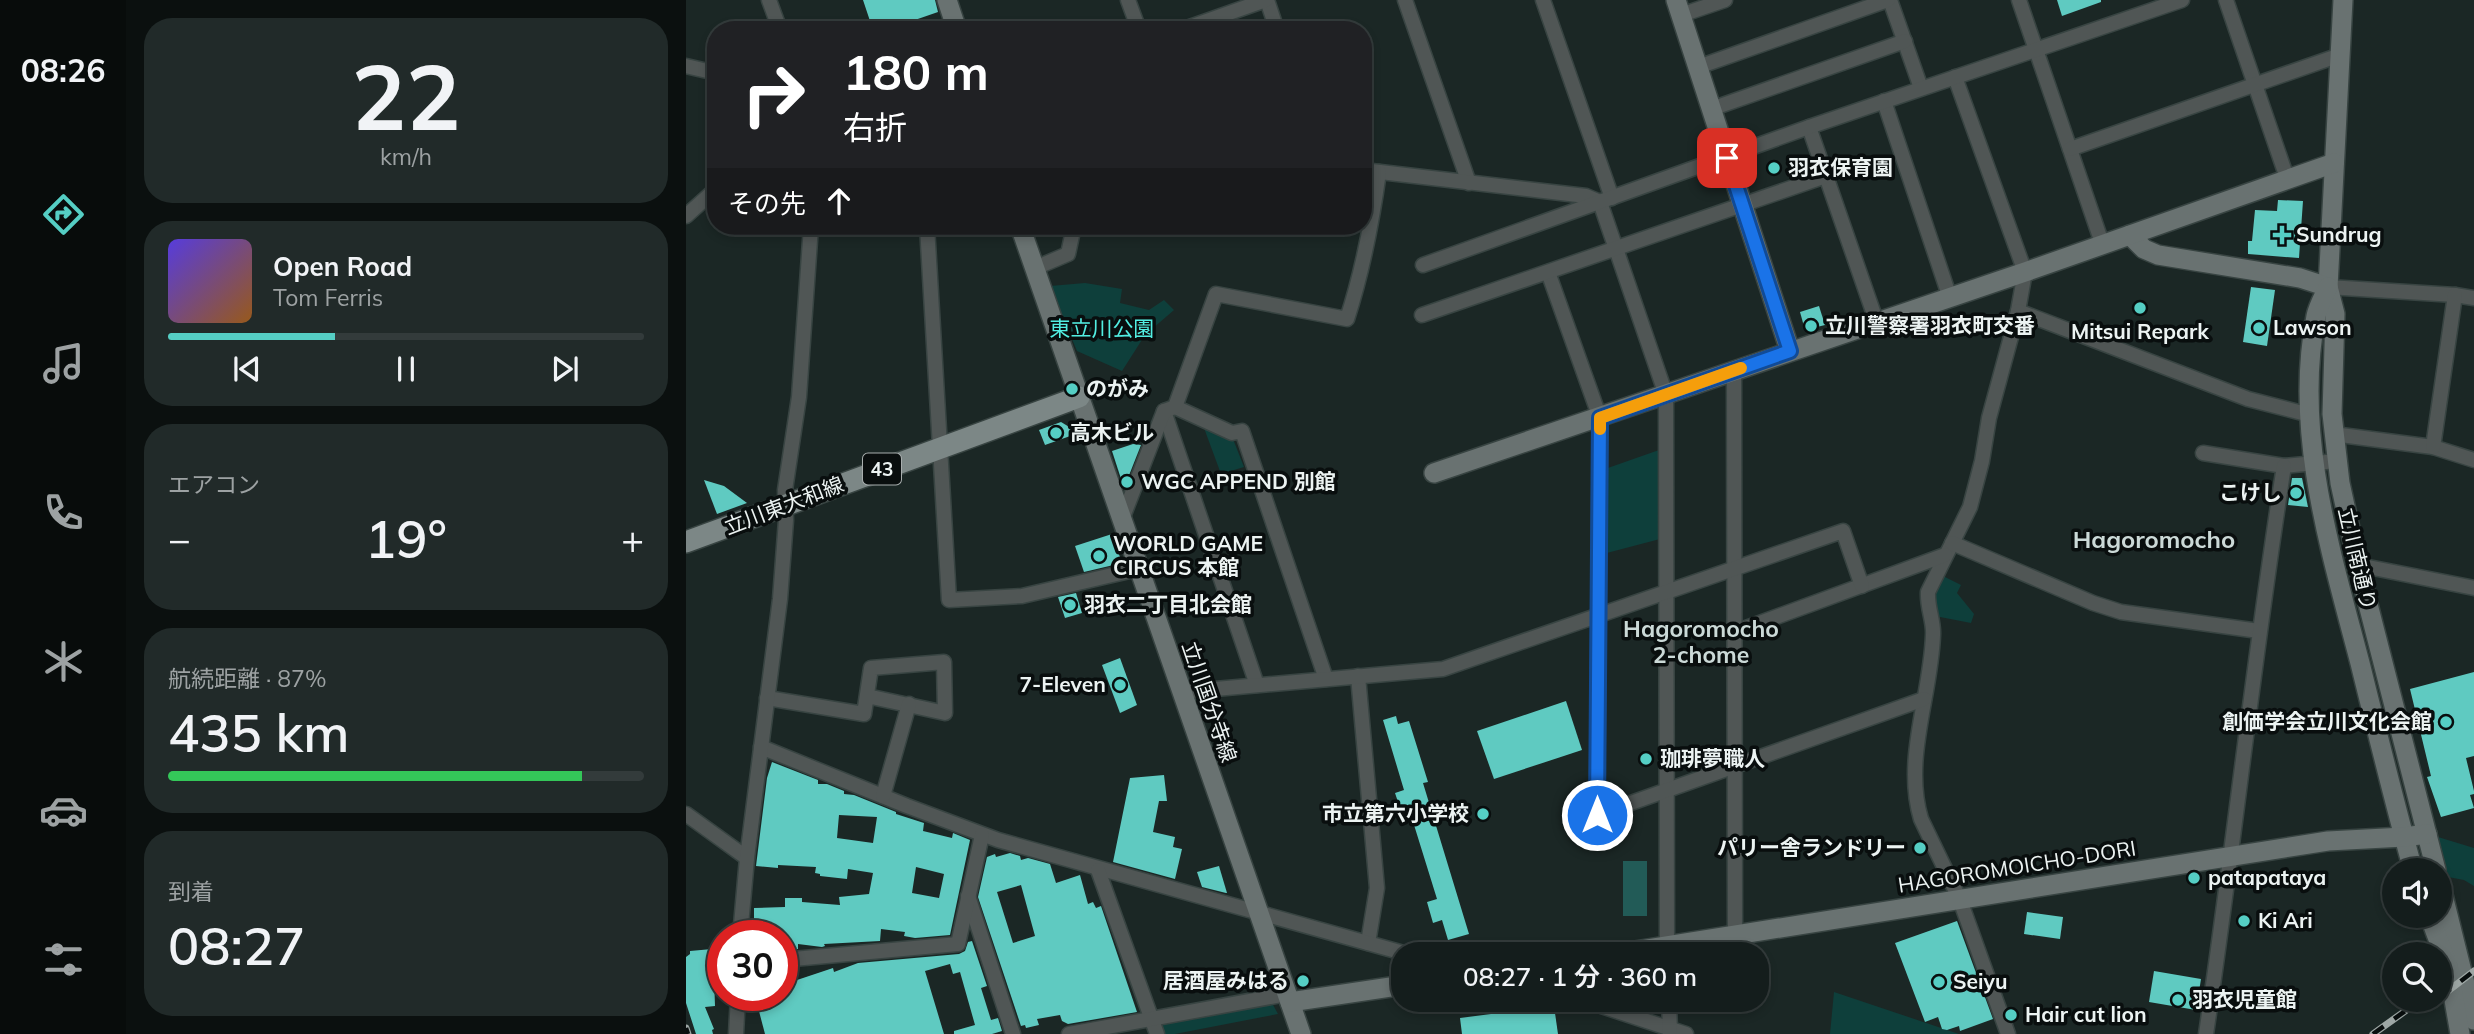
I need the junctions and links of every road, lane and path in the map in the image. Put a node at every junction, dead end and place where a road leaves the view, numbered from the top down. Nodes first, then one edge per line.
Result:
1 (769, 0) edge
2 (947, 0) edge
3 (1128, 0) edge
4 (1267, 0) edge
5 (1405, 0) edge
6 (1543, 0) edge
7 (1725, 0) edge
8 (1889, 0) edge
9 (2019, 0) edge
10 (2182, 0) edge
11 (2226, 0) edge
12 (2343, 0) edge
13 (1678, 8) edge
14 (777, 21) edge
15 (954, 21) edge
16 (1136, 21) edge
17 (1207, 21) edge
18 (1274, 21) edge
19 (1905, 41) junction
20 (2036, 50) junction
21 (2340, 55) junction
22 (686, 66) edge
23 (1698, 67) junction
24 (707, 71) edge
25 (1955, 77) junction
26 (2255, 85) junction
27 (1921, 88) junction
28 (1884, 101) junction
29 (1711, 109) junction
30 (1808, 127) junction
31 (2070, 149) junction
32 (1727, 158) junction
33 (2334, 163) junction
34 (1372, 171) edge
35 (1379, 172) junction
36 (1826, 176) junction
37 (2287, 177) junction
38 (1469, 183) junction
39 (707, 197) edge
40 (1606, 200) junction
41 (1742, 205) junction
42 (686, 216) edge
43 (1372, 217) edge
44 (810, 235) edge
45 (927, 235) edge
46 (1023, 235) edge
47 (1072, 235) edge
48 (1369, 235) edge
49 (2130, 235) junction
50 (2102, 243) junction
51 (1616, 249) junction
52 (1423, 265) dead end
53 (1035, 268) junction
54 (1548, 272) junction
55 (2025, 272) junction
56 (2328, 287) junction
57 (2455, 295) junction
58 (1950, 298) junction
59 (2474, 298) edge
60 (2018, 310) junction
61 (1422, 315) dead end
62 (1877, 323) junction
63 (1790, 351) junction
64 (1734, 371) junction
65 (1666, 395) junction
66 (1079, 397) junction
67 (1170, 409) junction
68 (2311, 415) junction
69 (1600, 418) junction
70 (2333, 434) junction
71 (2433, 447) junction
72 (938, 449) junction
73 (2203, 453) dead end
74 (2474, 460) edge
75 (2337, 461) junction
76 (2315, 463) junction
77 (2284, 466) junction
78 (1434, 473) dead end
79 (785, 505) junction
80 (1121, 522) junction
81 (686, 542) edge
82 (1949, 549) junction
83 (2358, 565) junction
84 (1734, 568) junction
85 (1138, 569) junction
86 (1862, 586) junction
87 (2474, 588) edge
88 (1666, 592) junction
89 (1597, 615) junction
90 (2259, 631) junction
91 (1735, 632) junction
92 (1358, 676) junction
93 (1326, 679) junction
94 (1257, 685) junction
95 (1181, 692) junction
96 (867, 696) junction
97 (767, 698) junction
98 (1924, 699) junction
99 (909, 704) junction
100 (761, 747) junction
101 (1735, 765) junction
102 (1667, 790) junction
103 (883, 796) junction
104 (686, 814) edge
105 (2427, 834) junction
106 (982, 835) junction
107 (2404, 837) junction
108 (2229, 856) junction
109 (747, 858) junction
110 (2410, 858) edge
111 (2433, 858) edge
112 (1098, 870) junction
113 (968, 895) junction
114 (1959, 900) junction
115 (1259, 913) junction
116 (741, 920) edge
117 (2434, 928) edge
118 (2451, 928) edge
119 (1735, 935) junction
120 (1667, 942) edge
121 (1703, 942) edge
122 (1368, 943) junction
123 (1391, 949) edge
124 (798, 959) edge
125 (1391, 986) edge
126 (1289, 998) junction
127 (737, 1011) edge
128 (739, 1011) edge
129 (1617, 1012) edge
130 (1669, 1012) edge
131 (1150, 1018) junction
132 (2474, 1020) edge
133 (1670, 1031) edge
134 (736, 1034) edge
135 (744, 1034) edge
136 (1013, 1034) edge
137 (1069, 1034) edge
138 (1157, 1034) edge
139 (1301, 1034) edge
140 (1686, 1034) edge
141 (2008, 1034) edge
142 (2206, 1034) edge
143 (2460, 1034) edge

1 - 14 street
2 - 15 street
3 - 16 street
4 - 17 street
4 - 18 street
5 - 38 street
6 - 40 street
7 - 13 street
8 - 19 street
8 - 23 street
9 - 20 street
10 - 20 street
11 - 26 street
12 - 21 street, 立川南通り
13 - 23 street
19 - 27 street
19 - 29 street
20 - 25 street
20 - 31 street
21 - 26 street
21 - 33 street, 立川南通り
22 - 24 street
23 - 29 street
25 - 27 street
25 - 55 street
26 - 31 street
26 - 37 street
27 - 28 street
28 - 30 street
28 - 58 street
29 - 32 street
30 - 32 street
30 - 36 street
31 - 50 street
32 - 40 street
32 - 41 street
33 - 37 street
33 - 56 street, 立川南通り
34 - 35 street
35 - 38 street
35 - 43 street
36 - 41 street
36 - 62 street
37 - 49 street
38 - 40 street
39 - 42 street
40 - 51 street
40 - 52 street
41 - 51 street
41 - 63 street
44 - 79 street
45 - 72 street
46 - 53 street, 立川国分寺線
47 - 53 street
48 - 67 street
49 - 50 street
49 - 56 street
50 - 55 street
51 - 54 street
51 - 65 street
53 - 66 street, 立川国分寺線
54 - 61 street
54 - 69 street
55 - 58 street
55 - 60 street
56 - 57 street
56 - 68 street, 立川南通り
56 - 70 street, 立川南通り
57 - 59 street
57 - 71 street
58 - 62 street
60 - 68 street
60 - 82 street
62 - 63 street
63 - 64 street
64 - 65 street
64 - 84 street
65 - 69 street
65 - 88 street
66 - 72 main road, 立川東大和線 / 43
66 - 80 street, 立川国分寺線
67 - 80 street
67 - 93 street
67 - 94 street
68 - 76 street, 立川南通り
69 - 78 street
69 - 89 street
70 - 71 street
70 - 75 street, 立川南通り
71 - 74 street
72 - 79 main road, 立川東大和線 / 43
72 - 85 street
73 - 77 street
75 - 76 street
75 - 83 street, 立川南通り
76 - 77 street
76 - 107 street, 立川南通り
77 - 90 street
79 - 81 main road, 立川東大和線 / 43
79 - 97 street
80 - 85 street, 立川国分寺線
82 - 86 street
82 - 90 street
82 - 98 street
83 - 87 street
83 - 105 street, 立川南通り
84 - 86 street
84 - 88 street
84 - 91 street
85 - 95 street, 立川国分寺線
86 - 91 street
88 - 89 street
88 - 102 street
89 - 92 street
89 - 102 street
90 - 108 street
91 - 101 street
92 - 93 street
92 - 122 street
93 - 94 street
94 - 95 street
95 - 115 street, 立川国分寺線
96 - 97 street
96 - 99 street
96 - 99 street
97 - 100 street
98 - 101 street
98 - 114 street
99 - 103 street
100 - 103 street
100 - 109 street
101 - 102 street
101 - 119 street
102 - 120 street
103 - 106 street
104 - 109 street
105 - 107 street, HAGOROMOICHO-DORI
105 - 111 street, 立川南通り
106 - 112 street
106 - 113 street
107 - 108 street, HAGOROMOICHO-DORI
107 - 110 street, 立川南通り
108 - 114 street, HAGOROMOICHO-DORI
108 - 142 street
109 - 116 street
112 - 115 street
112 - 131 street
113 - 124 street
113 - 136 street
114 - 119 street, HAGOROMOICHO-DORI
114 - 141 street
115 - 122 street
115 - 126 street, 立川国分寺線
117 - 143 street
118 - 132 street
119 - 121 street, HAGOROMOICHO-DORI
122 - 123 street
125 - 126 street
126 - 131 street
126 - 139 street, 立川国分寺線
127 - 134 street
128 - 135 street
129 - 133 street
130 - 133 street
131 - 137 street
131 - 138 street
133 - 140 street

